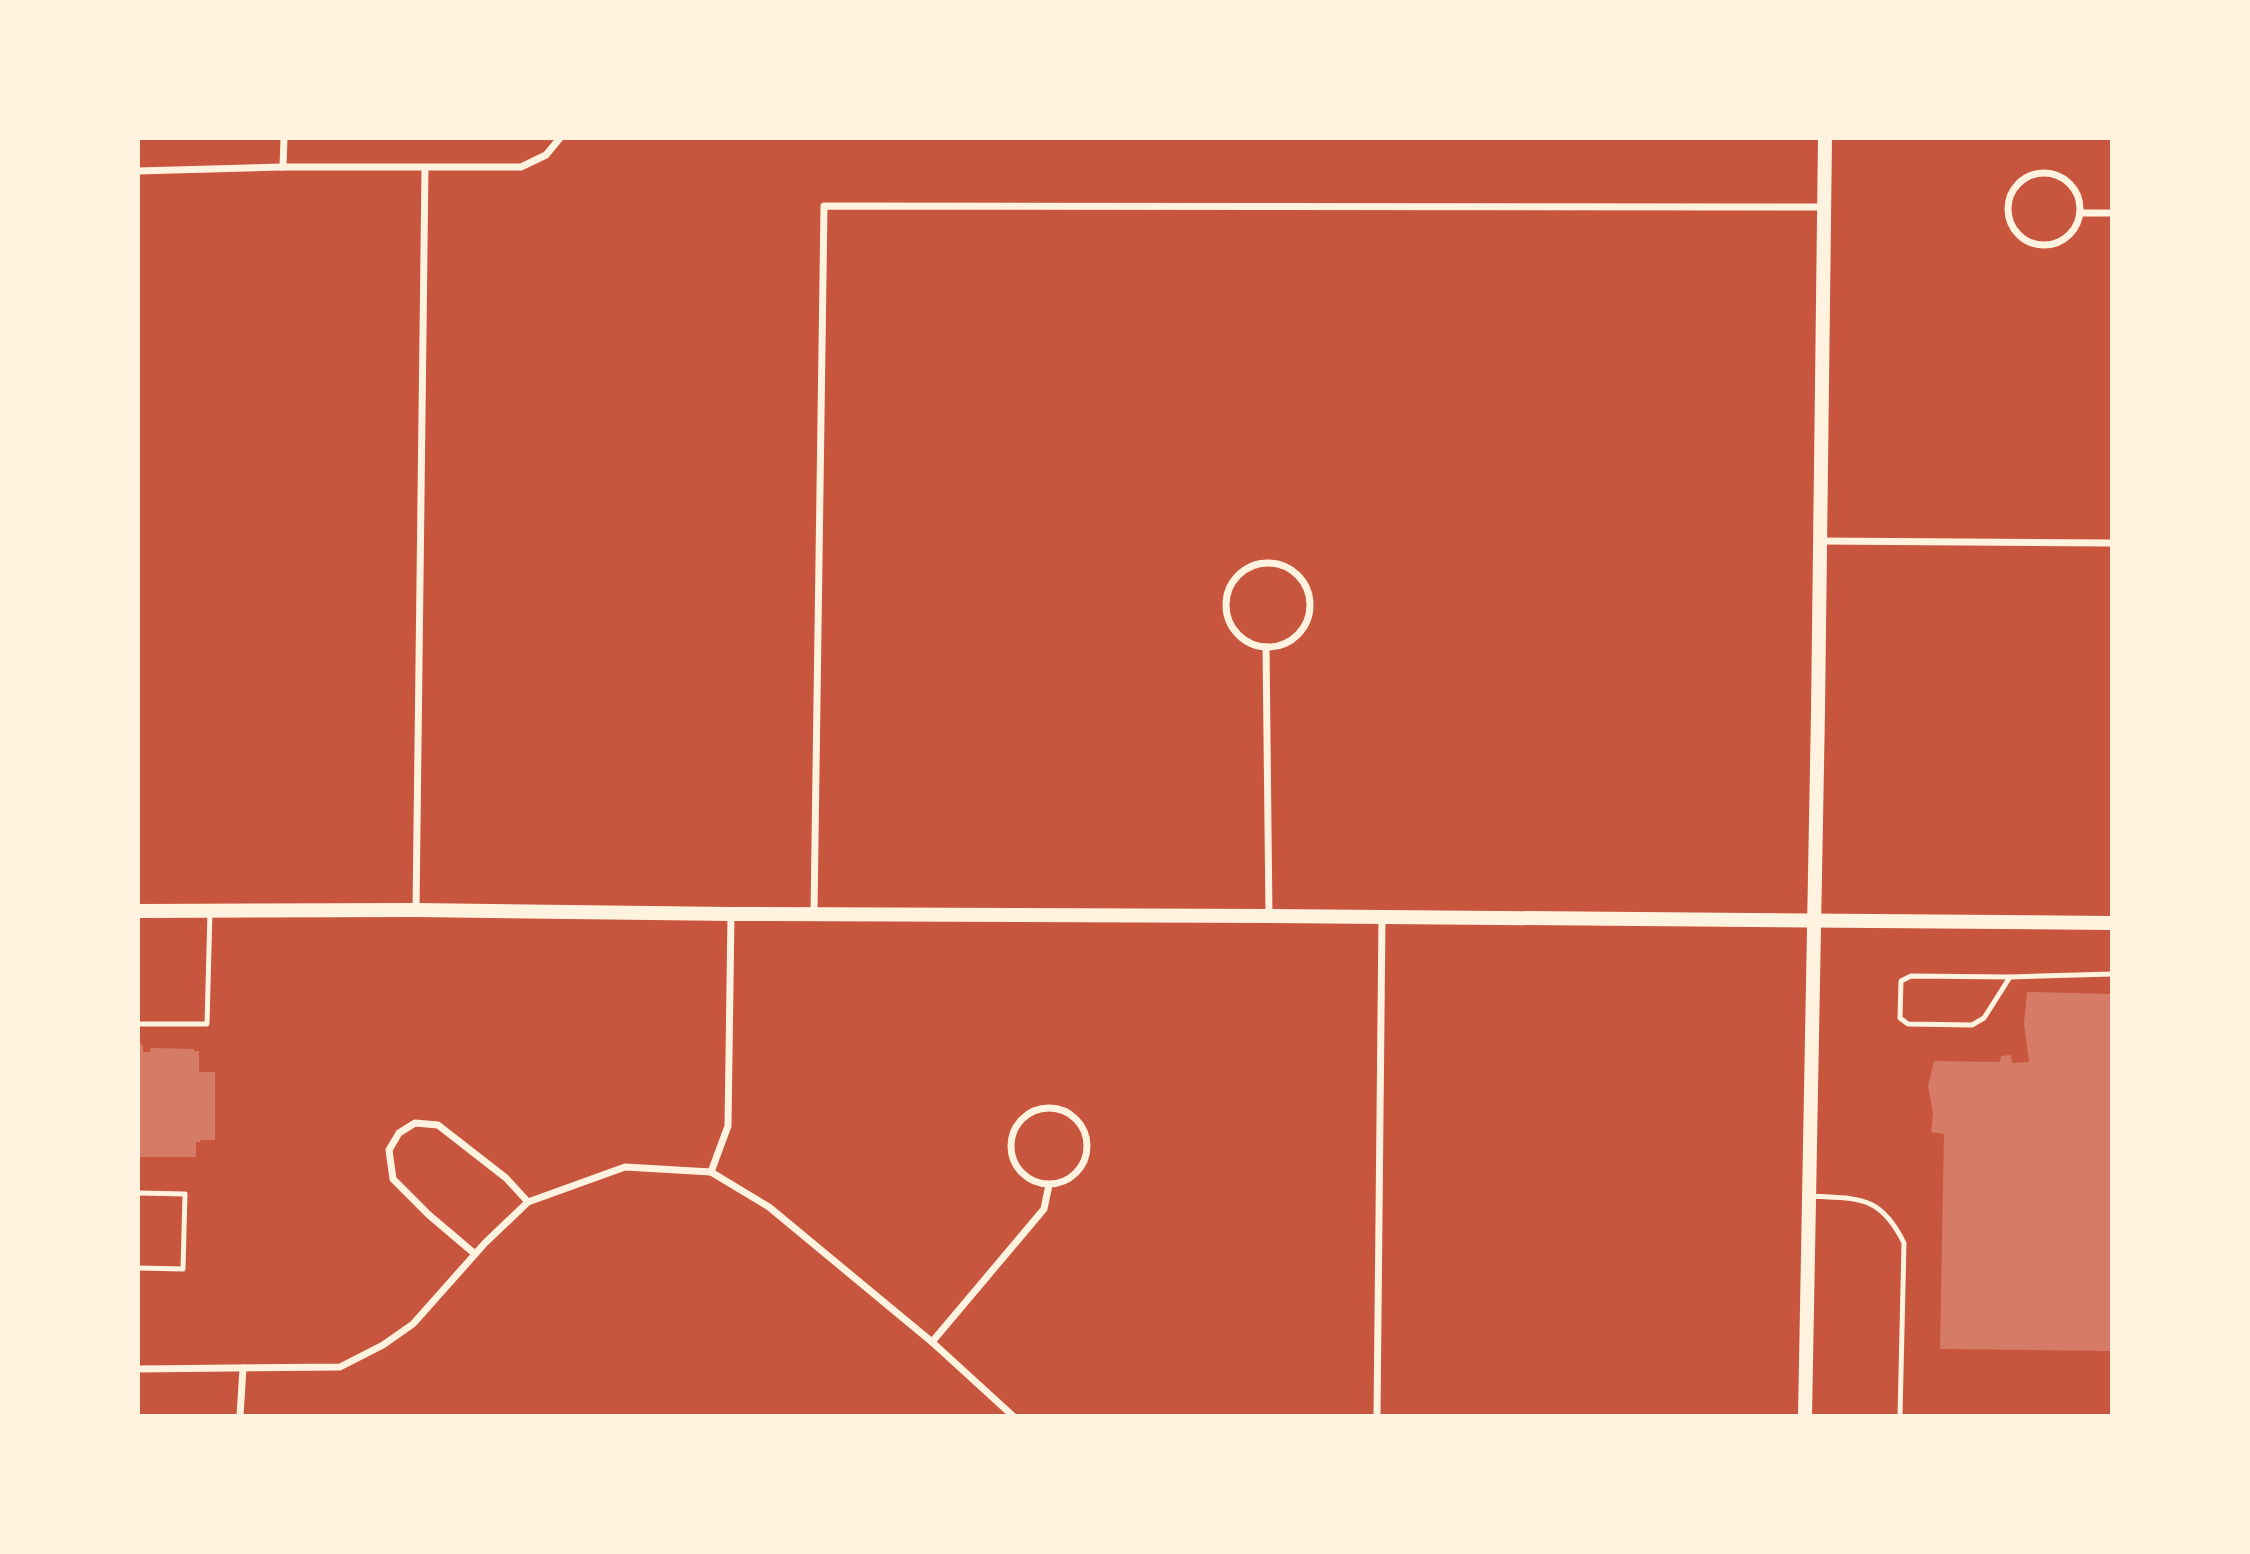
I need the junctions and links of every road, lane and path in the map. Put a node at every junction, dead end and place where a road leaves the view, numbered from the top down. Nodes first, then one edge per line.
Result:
1 (284, 138) edge
2 (560, 138) edge
3 (1825, 138) edge
4 (284, 167) junction
5 (425, 168) junction
6 (138, 171) edge
7 (1824, 207) junction
8 (2080, 213) junction
9 (2112, 214) edge
10 (1820, 541) junction
11 (2112, 543) edge
12 (1266, 647) junction
13 (416, 910) junction
14 (138, 911) edge
15 (210, 911) junction
16 (731, 914) junction
17 (814, 914) junction
18 (1269, 915) junction
19 (1382, 916) junction
20 (1815, 921) junction
21 (2112, 923) edge
22 (2112, 974) edge
23 (2010, 977) junction
24 (138, 1024) edge
25 (710, 1172) junction
26 (1049, 1185) junction
27 (138, 1194) edge
28 (1810, 1195) junction
29 (528, 1202) junction
30 (475, 1254) junction
31 (138, 1268) edge
32 (932, 1342) junction
33 (138, 1368) edge
34 (243, 1368) junction
35 (240, 1416) edge
36 (1013, 1416) edge
37 (1377, 1416) edge
38 (1805, 1416) edge
39 (1900, 1416) edge

1 - 4 street
2 - 5 street
3 - 7 main road
4 - 5 street
4 - 6 street
5 - 13 street
7 - 10 main road
7 - 17 street
8 - 8 street
8 - 9 street
10 - 11 street
10 - 20 main road
12 - 12 street
12 - 18 street
13 - 15 main road
13 - 16 main road
14 - 15 main road
15 - 24 lane
16 - 17 main road
16 - 25 street
17 - 18 main road
18 - 19 main road
19 - 20 main road
19 - 37 street
20 - 21 main road
20 - 28 main road
22 - 23 lane
23 - 23 lane
25 - 29 street
25 - 32 street
26 - 26 street
26 - 32 street
27 - 31 lane
28 - 38 main road
28 - 39 lane
29 - 30 street
29 - 30 street
30 - 34 street
32 - 36 street
33 - 34 street
34 - 35 street

